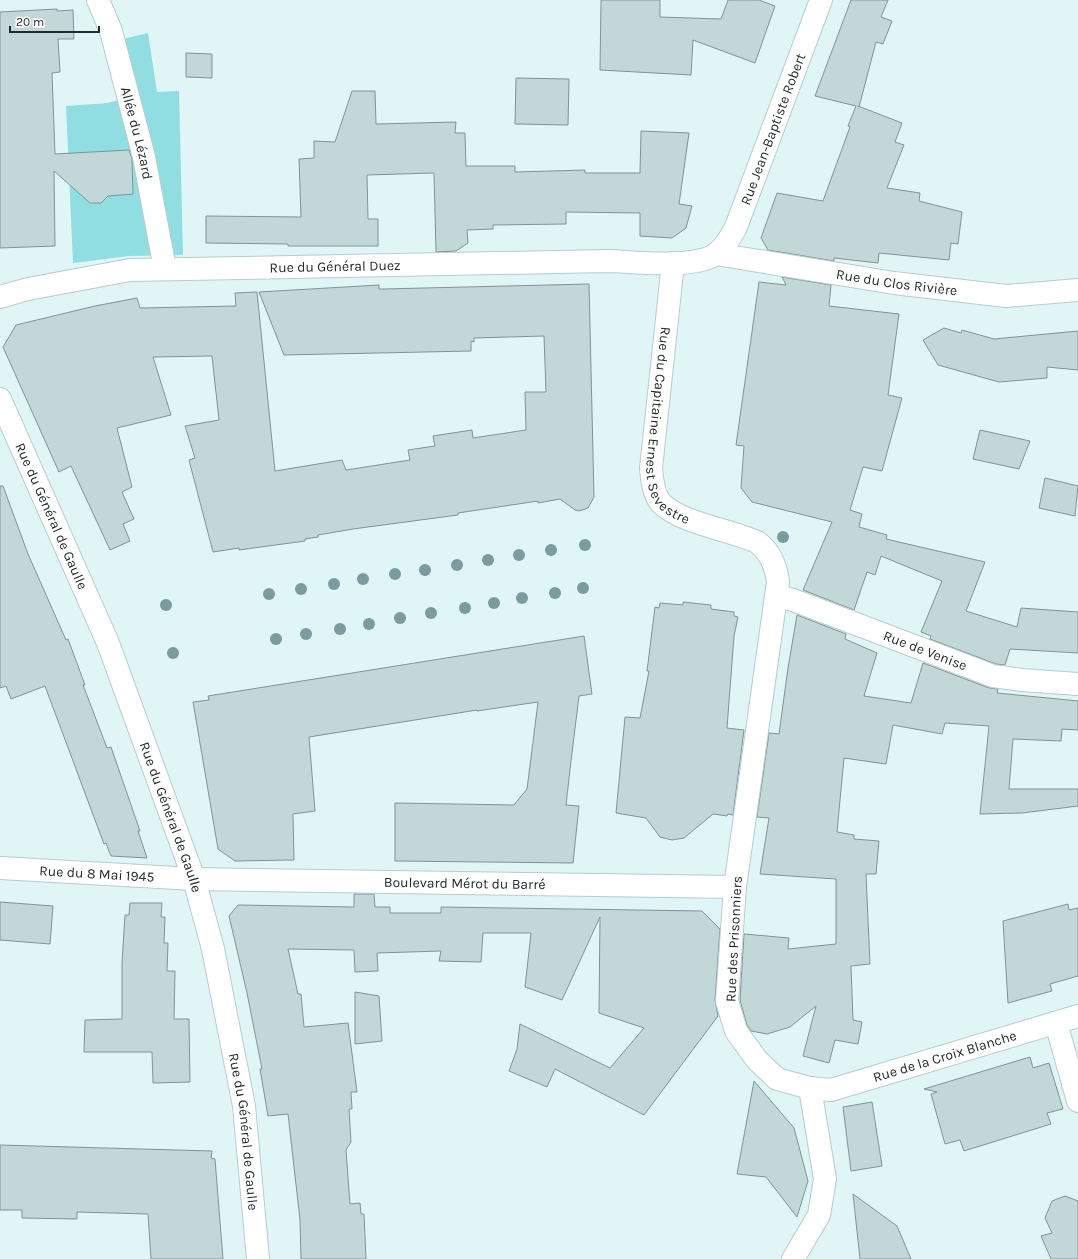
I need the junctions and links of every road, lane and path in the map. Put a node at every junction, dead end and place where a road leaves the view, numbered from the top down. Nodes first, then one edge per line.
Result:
1 (98, 0) edge
2 (821, 0) edge
3 (716, 254) junction
4 (673, 263) junction
5 (165, 268) junction
6 (1078, 290) edge
7 (0, 297) edge
8 (0, 399) edge
9 (777, 596) junction
10 (1078, 684) edge
11 (0, 868) edge
12 (194, 879) junction
13 (735, 887) junction
14 (1078, 1016) edge
15 (1056, 1023) junction
16 (810, 1088) junction
17 (1078, 1101) edge
18 (258, 1259) edge
19 (793, 1259) edge

1 - 5 street, Allée du Lézard
2 - 3 street, Rue Jean-Baptiste Robert
3 - 4 street
3 - 6 street, Rue du Clos Rivière
4 - 5 street, Rue du Général Duez
4 - 9 street, Rue du Capitaine Ernest Sevestre
5 - 7 street, Rue du Général Duez
8 - 12 street, Rue du Général de Gaulle
9 - 10 street, Rue de Venise
9 - 13 street, Rue des Prisonniers
11 - 12 street, Rue du 8 Mai 1945
12 - 13 street, Boulevard Mérot du Barré
12 - 18 street, Rue du Général de Gaulle
13 - 16 street, Rue des Prisonniers
14 - 15 street, Rue de la Croix Blanche
15 - 16 street, Rue de la Croix Blanche
15 - 17 street
16 - 19 street

